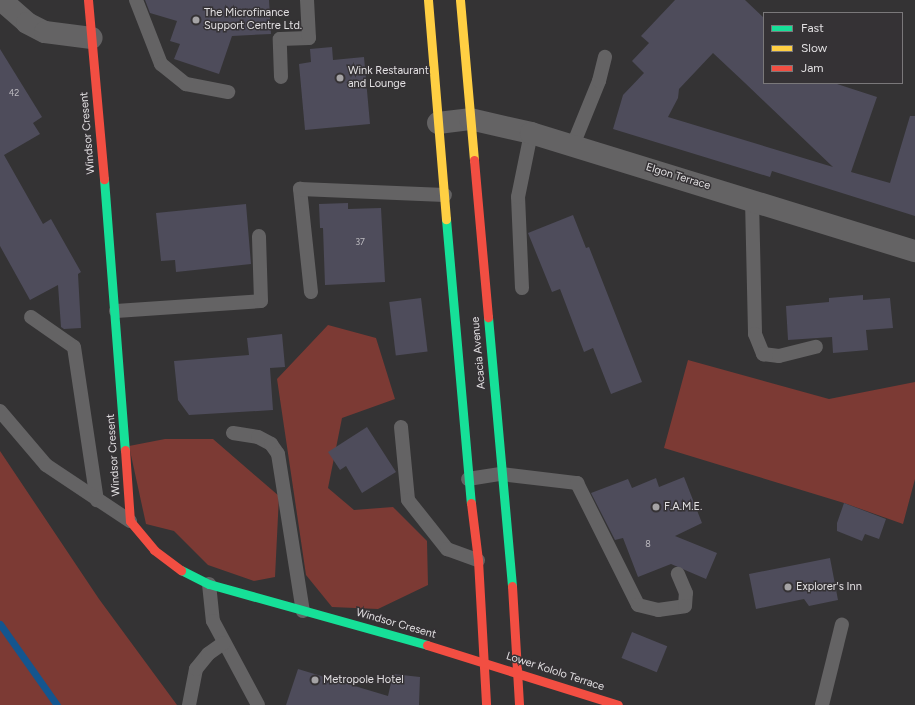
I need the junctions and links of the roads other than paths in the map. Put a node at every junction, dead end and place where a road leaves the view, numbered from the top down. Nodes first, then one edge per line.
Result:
1 (1, 0) edge
2 (88, 0) edge
3 (136, 0) edge
4 (307, 0) edge
5 (426, 0) edge
6 (460, 0) edge
7 (92, 38) junction
8 (606, 57) dead end
9 (281, 77) dead end
10 (228, 92) dead end
11 (470, 119) junction
12 (438, 123) junction
13 (531, 133) junction
14 (573, 145) junction
15 (445, 195) junction
16 (752, 200) junction
17 (259, 236) dead end
18 (915, 251) edge
19 (522, 288) dead end
20 (311, 292) dead end
21 (116, 311) junction
22 (31, 317) dead end
23 (816, 347) dead end
24 (0, 411) edge
25 (401, 426) dead end
26 (232, 433) dead end
27 (501, 474) junction
28 (468, 479) junction
29 (97, 500) junction
30 (130, 521) junction
31 (478, 560) junction
32 (678, 574) dead end
33 (209, 584) junction
34 (303, 611) junction
35 (842, 624) dead end
36 (224, 643) junction
37 (485, 663) junction
38 (518, 674) junction
39 (188, 705) edge
40 (258, 705) edge
41 (486, 705) edge
42 (519, 705) edge
43 (618, 705) edge
44 (822, 705) edge

1 - 7 street
2 - 7 main road, Windsor Cresent
3 - 10 lane
4 - 9 lane
5 - 12 main road, Acacia Avenue
6 - 11 main road, Acacia Avenue
7 - 21 main road, Windsor Cresent
8 - 14 lane
11 - 12 street, Elgon Terrace
11 - 13 street, Elgon Terrace
11 - 27 main road, Acacia Avenue
12 - 15 main road, Acacia Avenue
13 - 14 street, Elgon Terrace
13 - 19 lane
14 - 16 street, Elgon Terrace
15 - 20 lane
15 - 28 main road, Acacia Avenue
16 - 18 street, Elgon Terrace
16 - 23 lane
17 - 21 lane
21 - 30 main road, Windsor Cresent
22 - 29 lane
24 - 29 lane
25 - 31 lane
26 - 34 lane
27 - 28 lane
27 - 32 lane
27 - 38 main road, Acacia Avenue
28 - 31 main road, Acacia Avenue
29 - 30 lane
30 - 33 main road, Windsor Cresent
31 - 37 main road, Acacia Avenue
33 - 34 main road, Windsor Cresent
33 - 36 lane
34 - 37 main road, Windsor Cresent
35 - 44 lane
36 - 39 lane
36 - 40 lane
37 - 38 main road, Lower Kololo Terrace
37 - 41 main road, Acacia Avenue
38 - 42 main road, Acacia Avenue
38 - 43 main road, Lower Kololo Terrace

